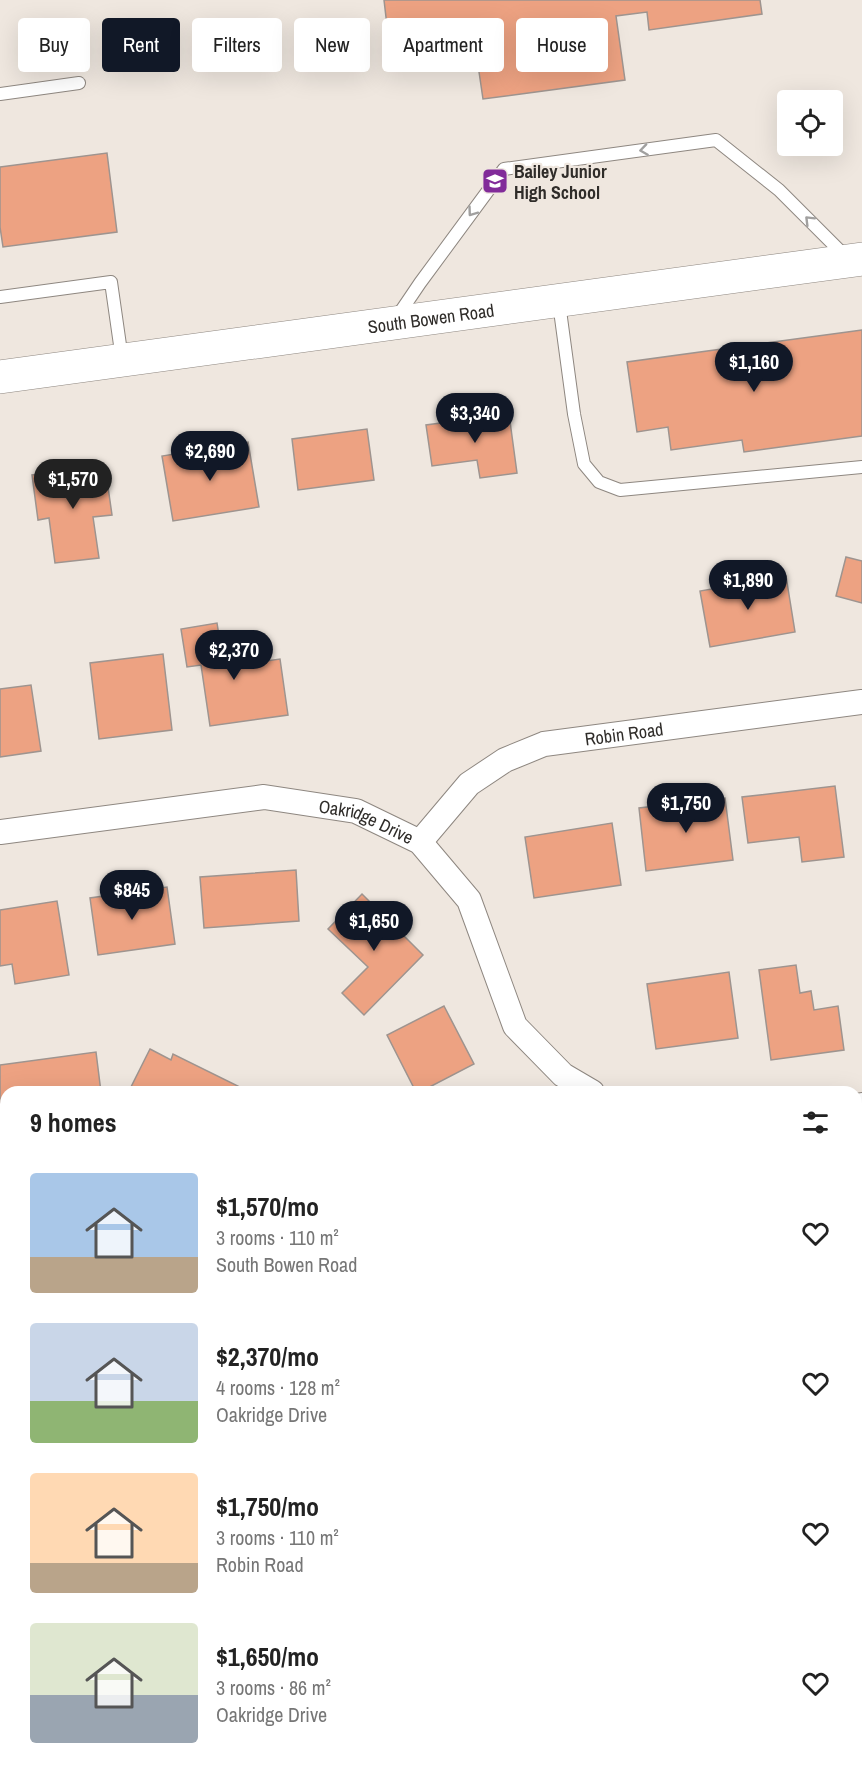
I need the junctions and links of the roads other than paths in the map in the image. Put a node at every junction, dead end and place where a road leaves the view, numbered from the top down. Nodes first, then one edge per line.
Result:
1 (80, 83) dead end
2 (0, 94) edge
3 (856, 260) edge
4 (0, 297) edge
5 (559, 301) junction
6 (393, 323) junction
7 (122, 360) junction
8 (0, 377) edge
9 (862, 467) edge
10 (862, 702) edge
11 (0, 832) edge
12 (420, 842) junction
13 (582, 1086) edge

1 - 2 lane
3 - 5 main road, South Bowen Road
3 -> 6 lane
4 - 7 lane
5 - 6 main road, South Bowen Road
5 - 9 lane
6 - 7 main road, South Bowen Road
7 - 8 main road, South Bowen Road
10 - 12 street, Robin Road
11 - 12 street, Oakridge Drive
12 - 13 street, Oakridge Drive

